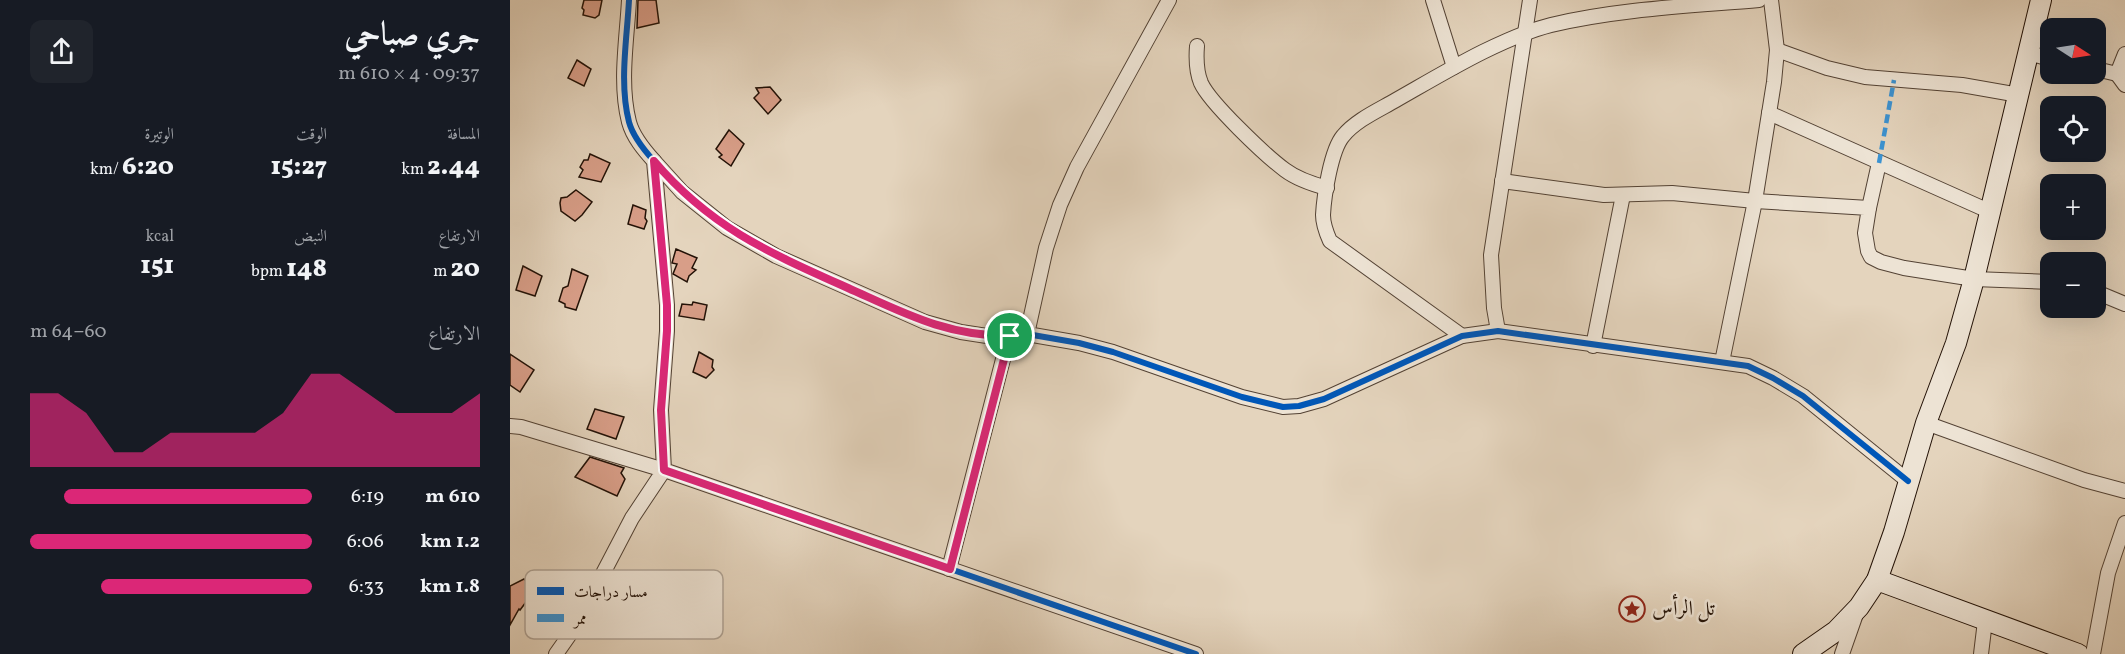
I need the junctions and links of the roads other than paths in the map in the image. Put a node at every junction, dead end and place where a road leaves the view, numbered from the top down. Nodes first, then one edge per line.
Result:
1 (629, 0) edge
2 (1169, 0) edge
3 (1433, 0) edge
4 (1530, 0) edge
5 (1759, 0) edge
6 (1771, 0) edge
7 (2041, 0) edge
8 (1525, 33) junction
9 (1197, 46) dead end
10 (1777, 50) junction
11 (2029, 53) junction
12 (2125, 54) edge
13 (2040, 56) edge
14 (1454, 67) junction
15 (2106, 73) edge
16 (2121, 80) edge
17 (2019, 96) junction
18 (1769, 113) junction
19 (654, 161) junction
20 (1879, 163) junction
21 (1502, 181) junction
22 (1327, 188) junction
23 (1623, 195) junction
24 (1755, 201) junction
25 (1869, 208) junction
26 (1991, 212) junction
27 (1974, 279) junction
28 (2040, 282) edge
29 (2106, 296) edge
30 (2125, 304) edge
31 (1498, 331) junction
32 (1027, 334) junction
33 (1010, 336) junction
34 (1462, 336) junction
35 (1593, 345) junction
36 (1722, 362) junction
37 (1926, 423) junction
38 (510, 426) edge
39 (664, 470) junction
40 (1908, 481) junction
41 (2125, 491) edge
42 (2125, 523) edge
43 (950, 569) junction
44 (605, 570) edge
45 (1876, 580) junction
46 (1859, 607) junction
47 (1985, 621) junction
48 (567, 639) edge
49 (556, 654) edge
50 (1196, 654) edge
51 (1803, 654) edge
52 (1842, 654) edge
53 (1981, 654) edge
54 (2078, 654) edge
55 (2093, 654) edge

1 - 19 street
2 - 32 street
3 - 14 street
4 - 8 street
5 - 8 street
6 - 10 street
7 - 11 street
8 - 14 street
8 - 21 street
9 - 22 street
10 - 17 street
10 - 18 street
11 - 13 street
11 - 17 street
12 - 16 street
14 - 22 street
15 - 16 street
17 - 26 street
18 - 20 street
18 - 24 street
19 - 33 street
19 - 39 street
20 - 25 street
20 - 26 street
21 - 23 street
21 - 31 street
22 - 34 street
23 - 24 street
23 - 35 street
24 - 25 street
24 - 36 street
25 - 27 street
26 - 27 street
27 - 28 street
27 - 37 street
29 - 30 street
31 - 34 street
31 - 35 street
32 - 33 street
32 - 34 street
33 - 43 street
35 - 36 street
36 - 40 street
37 - 40 street
37 - 41 street
38 - 39 street
39 - 43 street
39 - 44 street
40 - 45 street
42 - 55 street
43 - 50 street
45 - 46 street
45 - 47 street
46 - 51 street
46 - 52 street
47 - 53 street
47 - 54 street
48 - 49 street

